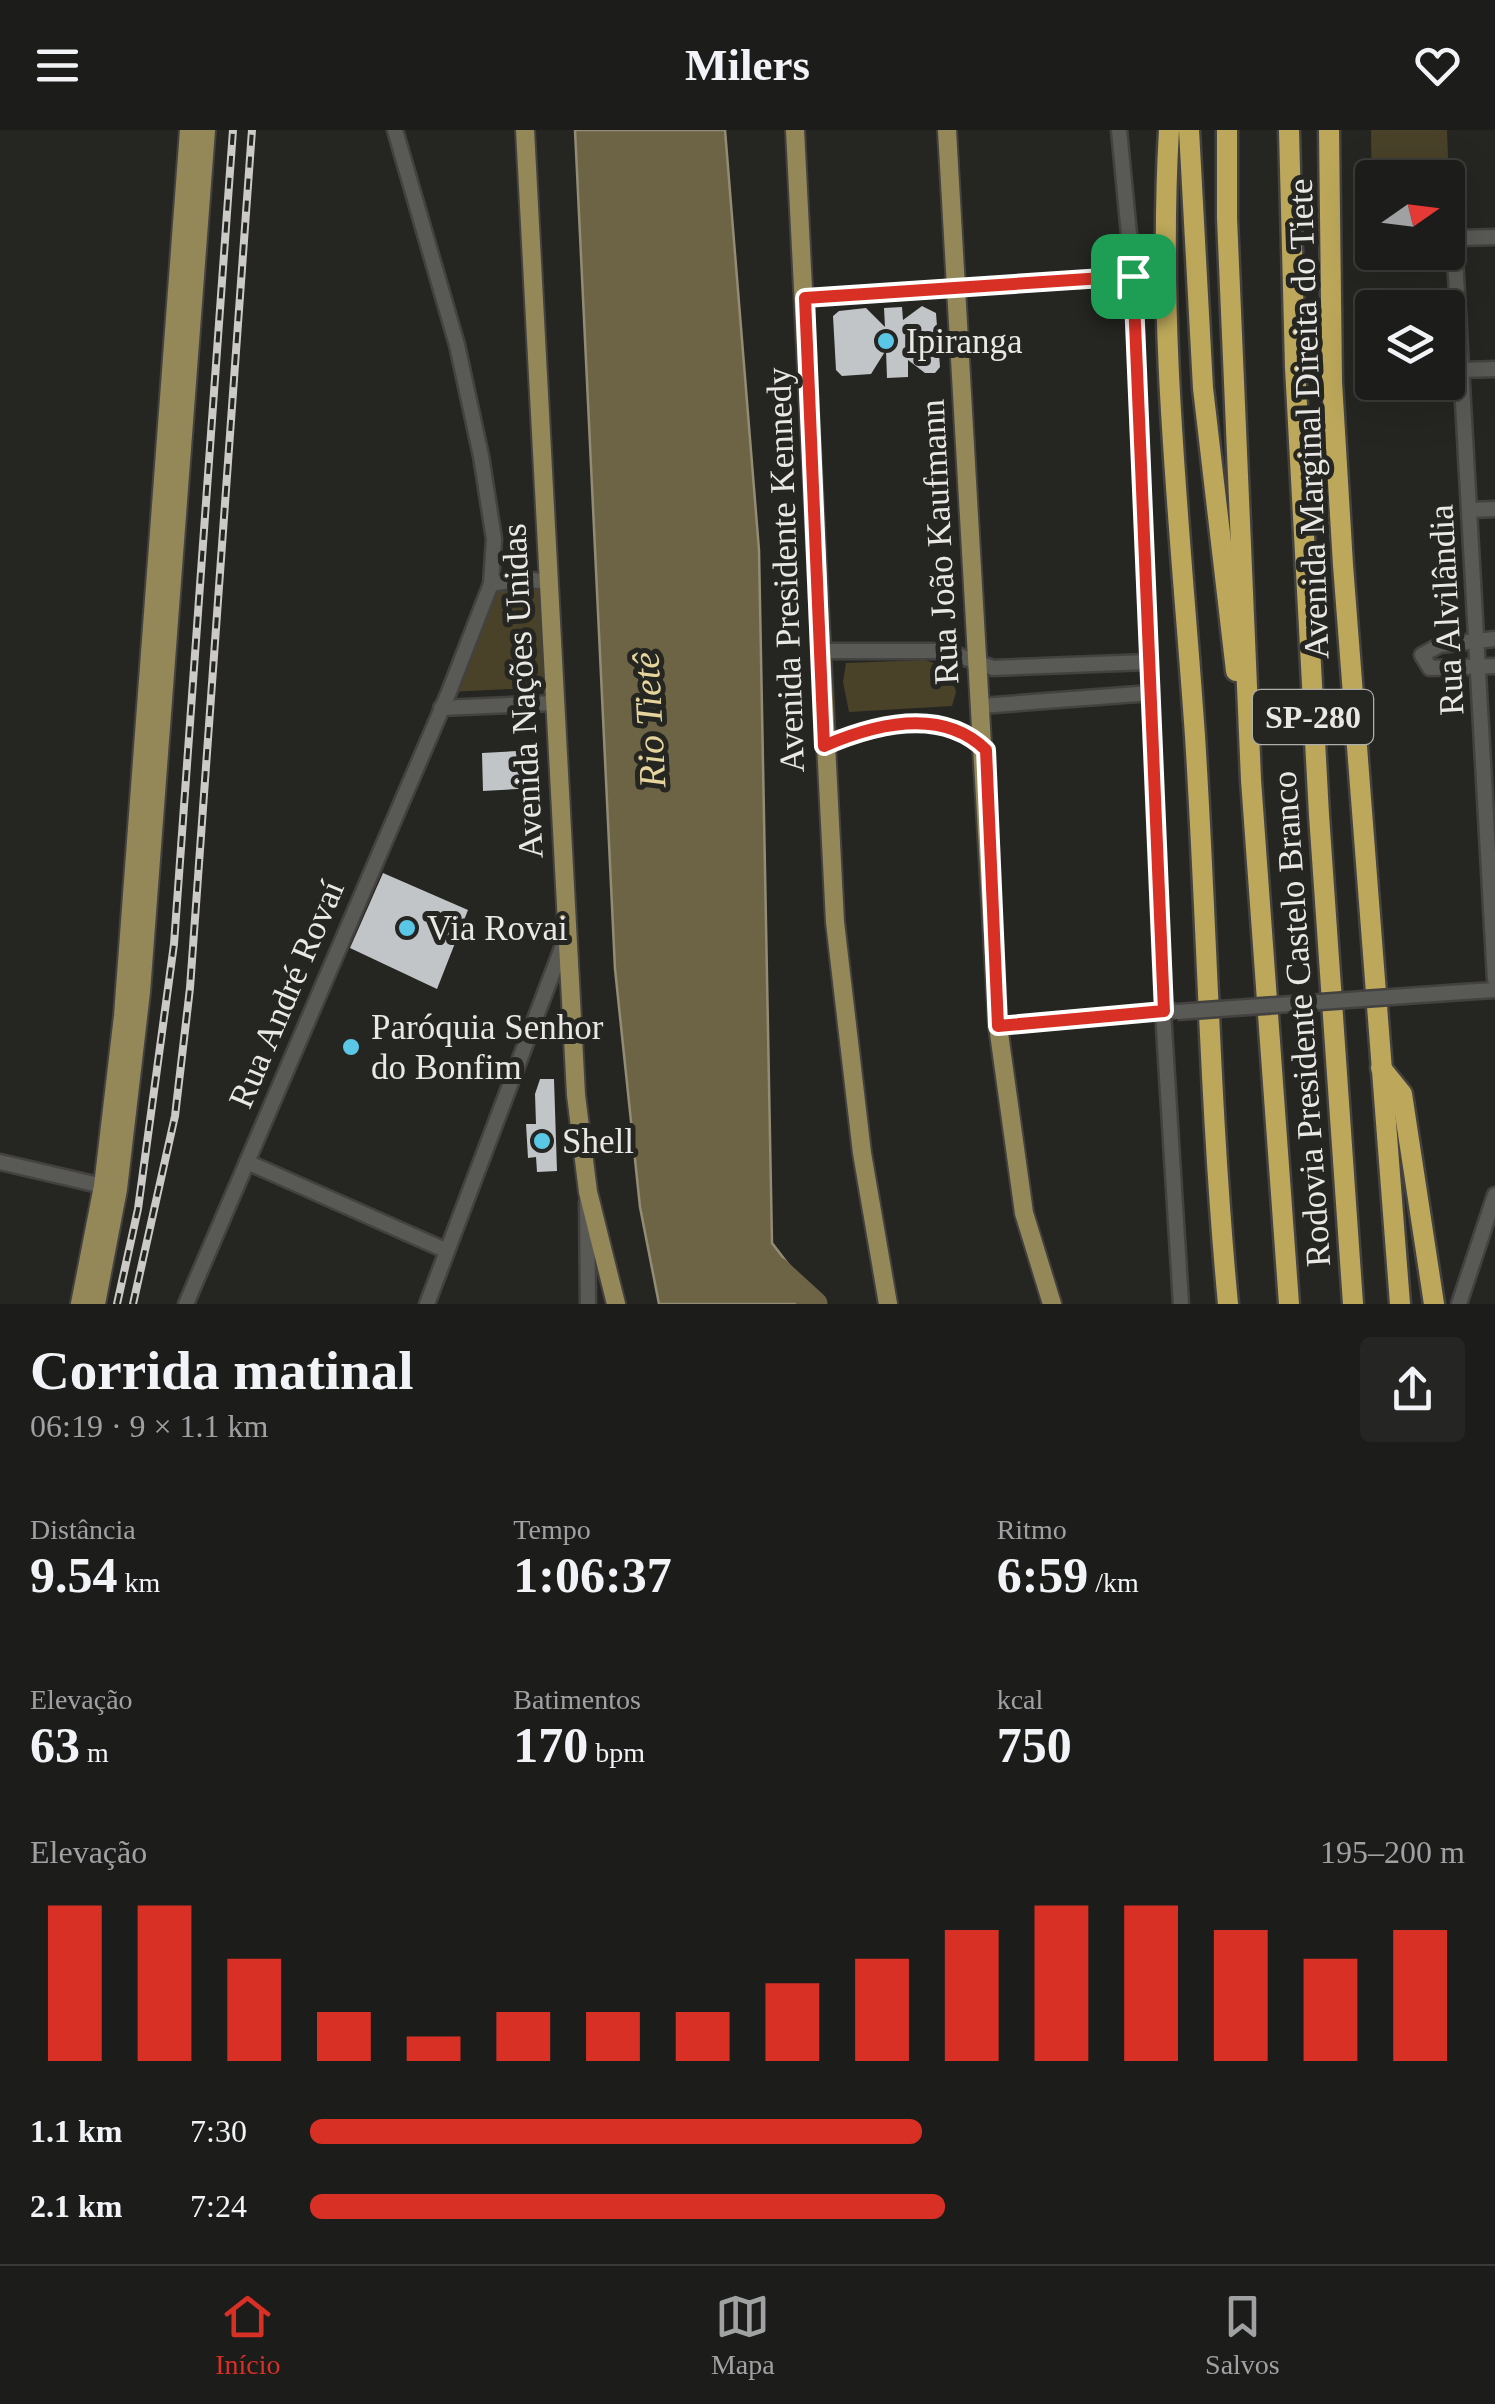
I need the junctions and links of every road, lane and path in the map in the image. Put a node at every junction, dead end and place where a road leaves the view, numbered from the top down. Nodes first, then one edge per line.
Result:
1 (190, 130) edge
2 (206, 130) edge
3 (395, 130) edge
4 (525, 130) edge
5 (795, 130) edge
6 (947, 130) edge
7 (1119, 130) edge
8 (1168, 130) edge
9 (1190, 130) edge
10 (1227, 130) edge
11 (1289, 130) edge
12 (1329, 130) edge
13 (1495, 237) edge
14 (1133, 276) junction
15 (956, 287) junction
16 (1458, 290) edge
17 (805, 298) junction
18 (1495, 368) edge
19 (1465, 370) edge
20 (1464, 400) edge
21 (1495, 509) edge
22 (1471, 510) junction
23 (548, 582) junction
24 (490, 584) junction
25 (1487, 640) edge
26 (822, 651) junction
27 (1148, 662) junction
28 (977, 665) junction
29 (1488, 667) edge
30 (1151, 693) junction
31 (555, 703) junction
32 (981, 706) junction
33 (441, 708) junction
34 (824, 746) junction
35 (986, 750) junction
36 (1251, 780) junction
37 (1490, 800) edge
38 (567, 936) junction
39 (1495, 980) edge
40 (1495, 990) edge
41 (1170, 1011) junction
42 (998, 1026) junction
43 (1382, 1068) junction
44 (0, 1162) edge
45 (246, 1162) junction
46 (110, 1187) junction
47 (588, 1192) junction
48 (1495, 1195) edge
49 (445, 1250) junction
50 (80, 1304) edge
51 (96, 1304) edge
52 (186, 1304) edge
53 (427, 1304) edge
54 (588, 1304) edge
55 (616, 1304) edge
56 (888, 1304) edge
57 (1052, 1304) edge
58 (1181, 1304) edge
59 (1228, 1304) edge
60 (1289, 1304) edge
61 (1353, 1304) edge
62 (1400, 1304) edge
63 (1434, 1304) edge
64 (1459, 1304) edge

1 - 46 main road
2 - 46 main road
3 - 24 street, Rua André Rovaí
4 - 23 main road, Avenida Nações Unidas
5 - 17 main road, Avenida Presidente Kennedy
6 - 15 main road, Rua João Kaufmann
7 - 14 street
8 - 59 highway
9 - 36 highway
10 - 36 highway, Rodovia Presidente Castelo Branco / SP-280
11 - 61 highway, Rodovia Presidente Castelo Branco / SP-280
12 - 43 highway, Avenida Marginal Direita do Tiete
13 - 16 street, Rua Alvilândia
14 - 15 street
14 - 27 street
15 - 17 street
15 - 28 main road, Rua João Kaufmann
17 - 26 main road, Avenida Presidente Kennedy
18 - 19 street
20 - 22 street, Rua Alvilândia
21 - 22 street
22 - 25 street, Rua Alvilândia
23 - 24 street
23 - 31 main road, Avenida Nações Unidas
24 - 33 street, Rua André Rovaí
25 - 29 street, Rua Alvilândia
25 - 29 street
26 - 28 street
26 - 34 main road, Avenida Presidente Kennedy
27 - 28 street
27 - 30 street
28 - 32 main road, Rua João Kaufmann
29 - 37 street, Rua Alvilândia
30 - 32 street
30 - 41 street
31 - 33 street
31 - 38 main road, Avenida Nações Unidas
32 - 35 main road, Rua João Kaufmann
33 - 45 street, Rua André Rovaí
34 - 35 street
34 - 56 main road, Avenida Presidente Kennedy
35 - 42 main road, Rua João Kaufmann
36 - 60 highway, Rodovia Presidente Castelo Branco / SP-280
37 - 39 street, Rua Alvilândia
38 - 47 main road, Avenida Nações Unidas
38 - 49 street
40 - 41 street, bridge
41 - 42 street
41 - 58 street
42 - 57 main road, Rua João Kaufmann
43 - 62 highway, Avenida Marginal Direita do Tiete
43 - 63 highway
44 - 46 street
45 - 49 street
45 - 52 street, Rua André Rovaí
46 - 50 main road
46 - 51 main road
47 - 54 street
47 - 55 main road, Avenida Nações Unidas
48 - 64 street
49 - 53 street

